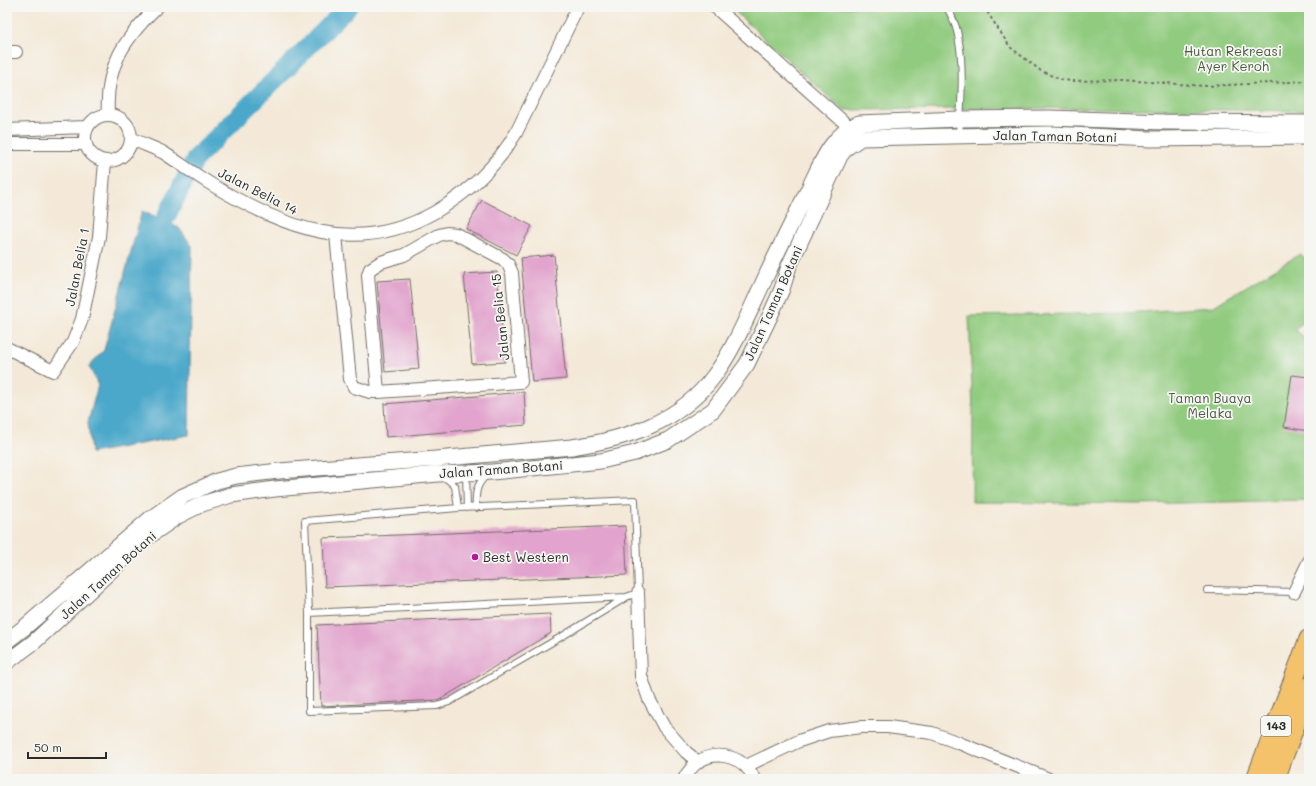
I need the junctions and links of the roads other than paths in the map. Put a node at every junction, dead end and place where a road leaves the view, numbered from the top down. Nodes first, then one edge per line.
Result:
1 (157, 7) edge
2 (578, 7) edge
3 (715, 7) edge
4 (947, 7) edge
5 (108, 114) junction
6 (960, 119) junction
7 (1309, 123) edge
8 (850, 127) junction
9 (86, 128) junction
10 (7, 130) edge
11 (959, 135) junction
12 (1309, 137) edge
13 (131, 138) junction
14 (861, 138) junction
15 (7, 144) edge
16 (85, 144) junction
17 (105, 161) junction
18 (336, 235) junction
19 (7, 348) edge
20 (378, 392) junction
21 (437, 467) junction
22 (492, 472) junction
23 (466, 473) junction
24 (458, 508) junction
25 (467, 508) junction
26 (476, 508) junction
27 (1309, 561) edge
28 (1207, 590) dead end
29 (1294, 592) joint
30 (632, 595) junction
31 (309, 613) junction
32 (1309, 639) edge
33 (7, 641) edge
34 (7, 662) edge
35 (1309, 687) edge
36 (698, 762) junction
37 (746, 766) junction
38 (684, 779) edge
39 (754, 779) edge
40 (1049, 779) edge
41 (1256, 779) edge
42 (1275, 779) edge

1 - 5 street
2 - 18 street, Jalan Belia 14
3 - 8 street
4 - 6 lane
5 - 9 street
5 - 13 street
6 - 7 street, Jalan Taman Botani
6 - 8 street, Jalan Taman Botani
6 - 11 lane
8 - 14 street
8 - 21 street, Jalan Taman Botani
9 - 10 street
9 - 16 street
11 - 12 street, Jalan Taman Botani
11 - 14 street, Jalan Taman Botani
13 - 17 street
13 - 18 street, Jalan Belia 14
14 - 22 street, Jalan Taman Botani
15 - 16 street
16 - 17 street
17 - 19 street, Jalan Belia 1
18 - 20 street, Jalan Belia 15
20 - 20 street, Jalan Belia 15
21 - 23 street
21 - 24 lane
21 - 33 street, Jalan Taman Botani
21 - 34 street, Jalan Taman Botani
22 - 23 street, Jalan Taman Botani
22 - 26 lane
23 - 25 lane
24 - 25 lane
24 - 31 lane
25 - 26 lane
26 - 30 lane
27 - 29 street
28 - 29 lane
30 - 31 lane
30 - 31 lane
30 - 36 street
32 - 41 highway, 143
35 - 42 highway, 143
36 - 37 street
36 - 38 street
37 - 39 street
37 - 40 street

